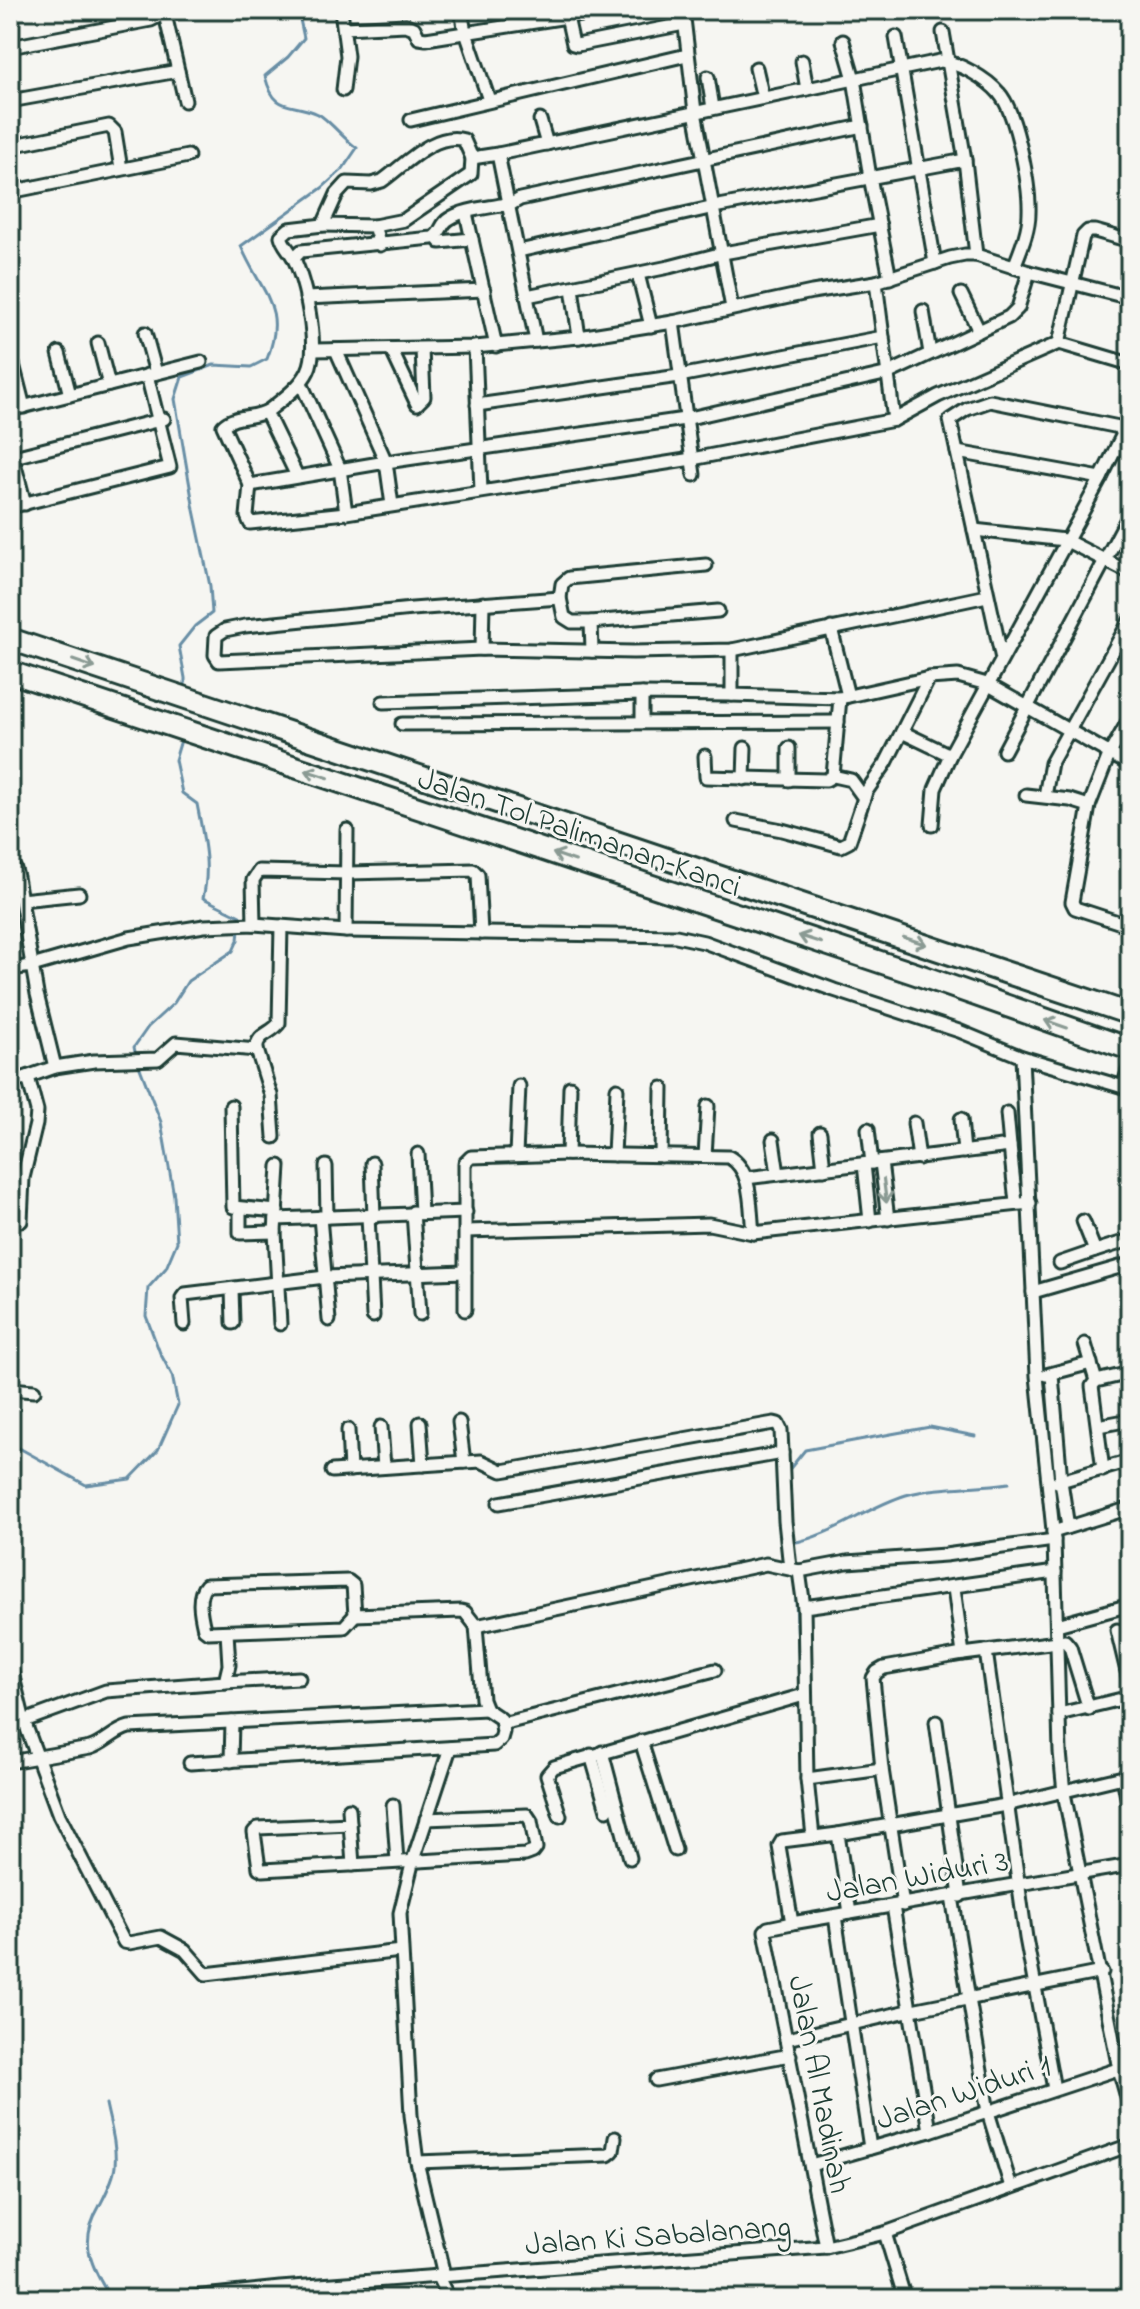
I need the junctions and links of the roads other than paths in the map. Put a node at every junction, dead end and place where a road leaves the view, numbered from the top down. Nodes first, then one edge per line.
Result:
1 (163, 10) edge
2 (341, 10) edge
3 (461, 10) edge
4 (612, 10) edge
5 (683, 10) edge
6 (942, 10) edge
7 (959, 10) edge
8 (567, 17) junction
9 (684, 24) junction
10 (344, 28) junction
11 (943, 32) dead end
12 (466, 34) junction
13 (896, 37) dead end
14 (843, 41) dead end
15 (10, 47) edge
16 (687, 55) junction
17 (802, 61) dead end
18 (949, 62) junction
19 (756, 68) dead end
20 (902, 68) junction
21 (178, 71) junction
22 (708, 77) dead end
23 (854, 79) junction
24 (807, 89) junction
25 (343, 90) dead end
26 (763, 98) junction
27 (489, 100) junction
28 (10, 101) edge
29 (185, 101) dead end
30 (713, 108) junction
31 (695, 112) junction
32 (411, 120) dead end
33 (540, 120) dead end
34 (862, 126) junction
35 (547, 144) junction
36 (10, 146) edge
37 (498, 154) junction
38 (188, 156) dead end
39 (472, 158) junction
40 (965, 160) junction
41 (704, 161) junction
42 (121, 169) junction
43 (918, 169) junction
44 (870, 177) junction
45 (10, 192) edge
46 (508, 206) junction
47 (714, 207) junction
48 (466, 213) junction
49 (323, 225) junction
50 (880, 225) junction
51 (374, 226) junction
52 (436, 237) junction
53 (472, 239) junction
54 (1130, 241) edge
55 (380, 245) junction
56 (519, 251) junction
57 (723, 253) junction
58 (976, 255) junction
59 (294, 258) junction
60 (935, 263) junction
61 (1014, 267) junction
62 (1029, 272) junction
63 (638, 274) junction
64 (890, 278) junction
65 (876, 282) junction
66 (1072, 282) junction
67 (572, 288) junction
68 (484, 290) junction
69 (961, 294) dead end
70 (527, 296) junction
71 (306, 298) junction
72 (1130, 298) edge
73 (732, 308) junction
74 (923, 311) dead end
75 (673, 322) junction
76 (651, 326) junction
77 (979, 331) junction
78 (145, 333) dead end
79 (579, 337) junction
80 (883, 337) junction
81 (536, 341) junction
82 (98, 343) dead end
83 (1059, 343) junction
84 (496, 346) junction
85 (475, 347) junction
86 (391, 349) junction
87 (422, 349) junction
88 (314, 350) junction
89 (336, 350) junction
90 (59, 353) dead end
91 (930, 353) junction
92 (201, 362) dead end
93 (13, 364) dead end
94 (1130, 364) edge
95 (889, 373) junction
96 (152, 374) junction
97 (679, 376) junction
98 (301, 383) junction
99 (109, 385) junction
100 (70, 395) junction
101 (477, 405) junction
102 (24, 407) junction
103 (10, 410) edge
104 (266, 412) junction
105 (162, 419) junction
106 (685, 419) junction
107 (894, 420) junction
108 (479, 450) junction
109 (957, 452) junction
110 (11, 454) edge
111 (692, 459) junction
112 (386, 462) junction
113 (340, 469) junction
114 (694, 475) dead end
115 (297, 476) junction
116 (1101, 478) junction
117 (250, 485) junction
118 (481, 491) junction
119 (25, 504) junction
120 (392, 505) junction
121 (10, 507) edge
122 (346, 513) junction
123 (1130, 513) edge
124 (974, 530) junction
125 (1065, 540) junction
126 (1105, 560) junction
127 (706, 565) dead end
128 (1130, 573) edge
129 (987, 596) junction
130 (560, 598) junction
131 (483, 603) junction
132 (718, 611) dead end
133 (1130, 620) edge
134 (591, 622) junction
135 (831, 628) junction
136 (10, 639) edge
137 (482, 649) junction
138 (732, 650) junction
139 (592, 651) junction
140 (1002, 659) junction
141 (10, 672) edge
142 (929, 678) junction
143 (987, 684) junction
144 (642, 694) junction
145 (732, 695) junction
146 (844, 697) junction
147 (383, 702) dead end
148 (449, 702) junction
149 (1027, 709) junction
150 (1130, 718) edge
151 (642, 721) junction
152 (838, 722) junction
153 (402, 724) dead end
154 (449, 724) junction
155 (902, 732) junction
156 (1070, 732) junction
157 (745, 748) dead end
158 (789, 748) dead end
159 (1004, 751) dead end
160 (950, 755) junction
161 (1109, 755) junction
162 (705, 756) dead end
163 (1130, 765) edge
164 (833, 776) junction
165 (744, 779) junction
166 (789, 780) junction
167 (1026, 795) dead end
168 (1045, 796) junction
169 (864, 798) junction
170 (1089, 806) junction
171 (736, 821) dead end
172 (932, 825) dead end
173 (347, 830) dead end
174 (10, 867) edge
175 (348, 873) junction
176 (79, 894) dead end
177 (21, 900) junction
178 (251, 924) junction
179 (281, 926) junction
180 (1130, 926) edge
181 (346, 931) junction
182 (481, 933) junction
183 (32, 966) junction
184 (10, 969) edge
185 (1130, 1014) edge
186 (1130, 1049) edge
187 (257, 1050) junction
188 (1022, 1057) junction
189 (1130, 1065) edge
190 (55, 1067) junction
191 (28, 1077) junction
192 (10, 1083) edge
193 (519, 1086) dead end
194 (570, 1087) dead end
195 (662, 1088) dead end
196 (1127, 1088) edge
197 (617, 1089) dead end
198 (231, 1106) dead end
199 (708, 1106) dead end
200 (1007, 1113) dead end
201 (961, 1119) dead end
202 (914, 1123) dead end
203 (868, 1129) dead end
204 (820, 1133) dead end
205 (274, 1137) dead end
206 (773, 1140) dead end
207 (1010, 1146) junction
208 (964, 1152) junction
209 (418, 1154) dead end
210 (568, 1154) junction
211 (516, 1155) junction
212 (614, 1155) junction
213 (661, 1156) junction
214 (705, 1156) junction
215 (919, 1158) junction
216 (372, 1163) dead end
217 (873, 1163) junction
218 (279, 1166) dead end
219 (326, 1166) dead end
220 (824, 1169) junction
221 (778, 1174) junction
222 (746, 1178) junction
223 (1016, 1203) junction
224 (1030, 1203) junction
225 (240, 1209) junction
226 (417, 1212) junction
227 (466, 1212) junction
228 (277, 1215) junction
229 (371, 1216) junction
230 (323, 1217) junction
231 (888, 1219) junction
232 (21, 1221) dead end
233 (870, 1221) junction
234 (1083, 1221) dead end
235 (466, 1231) junction
236 (275, 1232) junction
237 (753, 1233) junction
238 (1130, 1240) edge
239 (1095, 1251) junction
240 (1060, 1263) dead end
241 (1130, 1264) edge
242 (465, 1272) junction
243 (416, 1274) junction
244 (370, 1275) junction
245 (325, 1277) junction
246 (279, 1283) junction
247 (232, 1289) junction
248 (1033, 1292) junction
249 (465, 1310) dead end
250 (420, 1314) dead end
251 (373, 1316) dead end
252 (329, 1320) dead end
253 (233, 1323) dead end
254 (184, 1324) dead end
255 (280, 1324) dead end
256 (1085, 1344) dead end
257 (1091, 1363) junction
258 (1130, 1373) edge
259 (1052, 1375) junction
260 (1037, 1376) junction
261 (1096, 1381) junction
262 (10, 1389) edge
263 (34, 1391) dead end
264 (1130, 1420) edge
265 (459, 1422) dead end
266 (420, 1423) dead end
267 (1098, 1426) junction
268 (381, 1427) dead end
269 (348, 1430) dead end
270 (782, 1453) junction
271 (1130, 1461) edge
272 (464, 1462) junction
273 (423, 1465) junction
274 (384, 1467) junction
275 (350, 1470) junction
276 (1103, 1470) junction
277 (332, 1471) dead end
278 (1054, 1482) junction
279 (499, 1503) dead end
280 (1130, 1508) edge
281 (1068, 1527) junction
282 (1053, 1536) junction
283 (794, 1570) junction
284 (1055, 1572) junction
285 (954, 1588) junction
286 (1130, 1605) edge
287 (804, 1607) junction
288 (355, 1615) junction
289 (1057, 1625) junction
290 (476, 1626) junction
291 (1117, 1630) dead end
292 (227, 1632) junction
293 (1057, 1642) junction
294 (986, 1651) junction
295 (963, 1654) junction
296 (715, 1670) dead end
297 (12, 1673) edge
298 (299, 1678) dead end
299 (225, 1682) junction
300 (1130, 1684) edge
301 (804, 1695) junction
302 (1130, 1697) edge
303 (486, 1709) junction
304 (1089, 1709) junction
305 (1059, 1714) junction
306 (24, 1721) junction
307 (232, 1722) junction
308 (936, 1722) dead end
309 (502, 1724) junction
310 (641, 1741) junction
311 (450, 1748) junction
312 (596, 1754) junction
313 (40, 1758) junction
314 (231, 1761) junction
315 (10, 1762) edge
316 (190, 1763) dead end
317 (882, 1769) junction
318 (807, 1779) junction
319 (1064, 1793) junction
320 (393, 1805) dead end
321 (1006, 1805) junction
322 (349, 1809) dead end
323 (607, 1810) dead end
324 (948, 1813) junction
325 (1130, 1813) edge
326 (560, 1816) dead end
327 (426, 1819) junction
328 (350, 1824) junction
329 (891, 1825) junction
330 (838, 1834) junction
331 (813, 1837) junction
332 (675, 1850) dead end
333 (630, 1858) dead end
334 (413, 1860) junction
335 (397, 1861) junction
336 (353, 1865) junction
337 (1130, 1865) edge
338 (1080, 1874) junction
339 (1019, 1884) junction
340 (956, 1896) junction
341 (898, 1906) junction
342 (850, 1913) junction
343 (835, 1916) junction
344 (792, 1923) junction
345 (765, 1931) joint
346 (401, 1951) junction
347 (1102, 1972) junction
348 (1034, 1987) junction
349 (968, 1999) junction
350 (912, 2010) junction
351 (850, 2024) junction
352 (787, 2039) junction
353 (790, 2055) junction
354 (1125, 2067) edge
355 (656, 2080) dead end
356 (1054, 2089) junction
357 (1130, 2108) edge
358 (988, 2112) junction
359 (930, 2131) junction
360 (615, 2138) dead end
361 (1130, 2145) edge
362 (870, 2148) junction
363 (417, 2162) junction
364 (811, 2165) junction
365 (1011, 2187) junction
366 (885, 2233) junction
367 (826, 2247) junction
368 (440, 2275) junction
369 (273, 2294) edge
370 (174, 2299) edge
371 (449, 2299) edge
372 (905, 2299) edge

1 - 15 street
1 - 21 street
2 - 10 street
3 - 12 street
4 - 8 street
5 - 9 street
6 - 7 street
8 - 9 street
8 - 12 street
9 - 16 street
10 - 12 street
10 - 25 street
11 - 18 street
12 - 27 street
13 - 20 street
14 - 23 street
16 - 27 street
16 - 31 street
17 - 24 street
18 - 20 street
18 - 40 street
18 - 61 street
19 - 26 street
20 - 23 street
20 - 43 street
21 - 28 street
21 - 29 street
22 - 30 street
23 - 24 street
23 - 34 street
24 - 26 street
26 - 30 street
27 - 32 street
30 - 31 street
31 - 35 street
31 - 41 street
33 - 35 street
34 - 41 street
34 - 44 street
35 - 37 street
36 - 42 street
37 - 39 street
37 - 46 street
38 - 42 street
39 - 49 street
39 - 51 street
40 - 43 street
40 - 58 street
41 - 46 street
41 - 47 street
42 - 45 street
43 - 44 street
43 - 60 street
44 - 47 street
44 - 50 street
46 - 48 street
46 - 56 street
47 - 56 street
47 - 57 street
48 - 52 street
48 - 53 street
49 - 51 street
49 - 59 street
50 - 57 street
50 - 64 street
51 - 55 street
52 - 53 street
52 - 55 street
53 - 68 street
54 - 66 street
55 - 59 street
56 - 70 street
57 - 63 street
57 - 73 street
58 - 60 street
58 - 61 street
59 - 71 street
60 - 64 street
61 - 62 street
62 - 66 street
62 - 77 street
63 - 67 street
63 - 76 street
64 - 65 street
65 - 73 street
65 - 80 street
66 - 72 street
66 - 83 street
67 - 70 street
67 - 79 street
68 - 71 street
68 - 84 street
69 - 77 street
70 - 81 street
71 - 88 street
73 - 75 street
74 - 91 street
75 - 76 street
75 - 97 street
76 - 79 street
77 - 91 street
78 - 96 street
79 - 81 street
80 - 95 street
80 - 97 street
81 - 84 street
82 - 99 street
83 - 94 street
83 - 107 street
84 - 85 street
85 - 87 street
85 - 101 street
86 - 87 street
86 - 87 street
86 - 89 street
88 - 89 street
88 - 98 street
89 - 112 street
90 - 100 street
91 - 95 street
92 - 96 street
93 - 102 street
95 - 106 street
95 - 107 street
96 - 99 street
96 - 105 street
97 - 101 street
97 - 106 street
98 - 104 street
98 - 113 street
99 - 100 street
100 - 102 street
101 - 108 street
102 - 103 street
104 - 115 street
104 - 117 street
105 - 110 street
105 - 119 street
106 - 108 street
106 - 111 street
107 - 111 street
108 - 112 street
108 - 118 street
109 - 116 street
109 - 116 street
109 - 124 street
110 - 119 street
111 - 114 street
111 - 118 street
112 - 113 street
112 - 120 street
113 - 115 street
113 - 122 street
115 - 117 street
116 - 125 street
117 - 122 street
118 - 120 street
119 - 121 street
120 - 122 street
123 - 126 street
124 - 125 street
124 - 129 street
125 - 126 street
125 - 140 street
126 - 128 street
126 - 149 street
127 - 130 street
129 - 135 street
129 - 140 street
130 - 131 street
130 - 134 street
131 - 137 street
131 - 137 street
132 - 134 street
133 - 156 street
134 - 139 street
135 - 138 street
135 - 146 street
136 -> 185 highway, Jalan Tol Palimanan–Kanci
137 - 139 street
138 - 139 street
138 - 145 street
140 - 143 street
186 -> 141 highway, Jalan Tol Palimanan–Kanci
142 - 143 street
142 - 146 street
142 - 155 street
143 - 149 street
143 - 160 street
144 - 145 street
144 - 148 street
144 - 151 street
145 - 146 street
146 - 152 street
147 - 148 street
148 - 154 street
149 - 156 street
149 - 159 street
150 - 161 street
151 - 152 street
151 - 154 street
152 - 164 street
153 - 154 street
155 - 160 street
155 - 169 street
156 - 161 street
156 - 168 street
157 - 165 street
158 - 166 street
160 - 172 street
161 - 163 street
161 - 170 street
162 - 165 street
164 - 166 street
164 - 169 street
165 - 166 street
167 - 168 street
168 - 170 street
169 - 171 street
170 - 180 street
173 - 175 street
174 - 177 street
175 - 178 street
175 - 181 street
175 - 182 street
176 - 177 street
177 - 183 street
178 - 179 street
178 - 183 street
179 - 181 street
179 - 187 street
181 - 182 street
182 - 188 street
183 - 184 street
183 - 190 street
187 - 190 street
187 - 205 street
188 - 196 street
188 - 224 street
189 - 196 street
190 - 191 street
191 - 192 street
191 - 232 street
193 - 211 street
194 - 210 street
195 - 213 street
197 - 212 street
198 - 225 street
199 - 214 street
200 - 207 street
201 - 208 street
202 - 215 street
203 - 217 street
204 - 220 street
206 - 221 street
207 - 208 street
207 - 223 street
208 - 215 street
209 - 226 street
210 - 211 street
210 - 212 street
211 - 227 street
212 - 213 street
213 - 214 street
214 - 222 street
215 - 217 street
216 - 229 street
217 - 220 street
217 -> 231 street
217 - 233 street
218 - 228 street
219 - 230 street
220 - 221 street
221 - 222 street
222 - 237 street
223 - 224 street
223 - 231 street
224 - 248 street
225 - 228 street
225 - 236 street
226 - 227 street
226 - 229 street
226 - 243 street
227 - 235 street
228 - 230 street
228 - 236 street
229 - 230 street
229 - 244 street
230 - 245 street
231 - 233 street
233 - 237 street
234 - 239 street
235 - 237 street
235 - 242 street
236 - 246 street
238 - 239 street
239 - 240 street
241 - 248 street
242 - 243 street
242 - 249 street
243 - 244 street
243 - 250 street
244 - 245 street
244 - 251 street
245 - 246 street
245 - 252 street
246 - 247 street
246 - 255 street
247 - 253 street
247 - 254 street
248 - 260 street
256 - 257 street
257 - 259 street
257 - 261 street
258 - 261 street
259 - 260 street
259 - 278 street
260 - 278 street
261 - 267 street
262 - 263 street
264 - 267 street
265 - 272 street
266 - 273 street
267 - 276 street
268 - 274 street
269 - 275 street
270 - 272 street
270 - 279 street
270 - 283 street
271 - 276 street
272 - 273 street
273 - 274 street
274 - 275 street
275 - 277 street
276 - 278 street
278 - 281 street
278 - 282 street
280 - 281 street
281 - 282 street
282 - 283 street
282 - 284 street
283 - 287 street
283 - 290 street
284 - 285 street
284 - 289 street
285 - 287 street
285 - 295 street
286 - 289 street
287 - 301 street
288 - 290 street
288 - 292 street
288 - 292 street
289 - 293 street
290 - 303 street
291 - 300 street
292 - 299 street
293 - 294 street
293 - 304 street
293 - 305 street
294 - 295 street
294 - 321 street
295 - 317 street
296 - 309 street
297 - 306 street
298 - 299 street
299 - 306 street
301 - 310 street
301 - 318 street
302 - 304 street
303 - 307 street
303 - 309 street
304 - 305 street
305 - 319 street
306 - 313 street
307 - 313 street
307 - 314 street
308 - 324 street
309 - 311 street
310 - 312 street
310 - 332 street
311 - 314 street
311 - 327 street
312 - 323 street
312 - 326 street
312 - 333 street
313 - 315 street
313 - 346 street
314 - 316 street
317 - 318 street
317 - 329 street
318 - 331 street
319 - 321 street
319 - 325 street
319 - 338 street
320 - 335 street
321 - 324 street
321 - 339 street
322 - 328 street
324 - 329 street
324 - 340 street
327 - 334 street
327 - 334 street
328 - 336 street
328 - 336 street
329 - 330 street
329 - 341 street
330 - 331 street
330 - 342 street
331 - 344 street
334 - 335 street
334 - 346 street
335 - 336 street
337 - 338 street, Jalan Widuri 3
338 - 339 street, Jalan Widuri 3
338 - 347 street
339 - 340 street, Jalan Widuri 3
339 - 348 street
340 - 341 street, Jalan Widuri 3
340 - 349 street
341 - 342 street, Jalan Widuri 3
341 - 350 street
342 - 343 street, Jalan Widuri 3
343 - 344 street, Jalan Widuri 3
343 - 351 street
344 - 345 street, Jalan Widuri 3
345 - 352 street, Jalan Al Madinah
346 - 363 street
347 - 348 street
347 - 354 street
348 - 349 street
348 - 356 street
349 - 350 street
349 - 358 street
350 - 351 street
350 - 359 street
351 - 352 street
351 - 362 street
352 - 353 street, Jalan Al Madinah
353 - 355 street
353 - 364 street, Jalan Al Madinah
354 - 356 street, Jalan Widuri 1
354 - 357 street
356 - 358 street, Jalan Widuri 1
358 - 359 street, Jalan Widuri 1
358 - 365 street
359 - 362 street, Jalan Widuri 1
360 - 363 street
361 - 365 street, Jalan Ki Sabalanang
362 - 364 street, Jalan Widuri 1
363 - 368 street
364 - 367 street, Jalan Al Madinah
365 - 366 street, Jalan Ki Sabalanang
366 - 367 street, Jalan Ki Sabalanang
366 - 372 street
367 - 368 street, Jalan Ki Sabalanang
368 - 369 street, Jalan Ki Sabalanang
368 - 371 street
369 - 370 street, Jalan Ki Sabalanang

